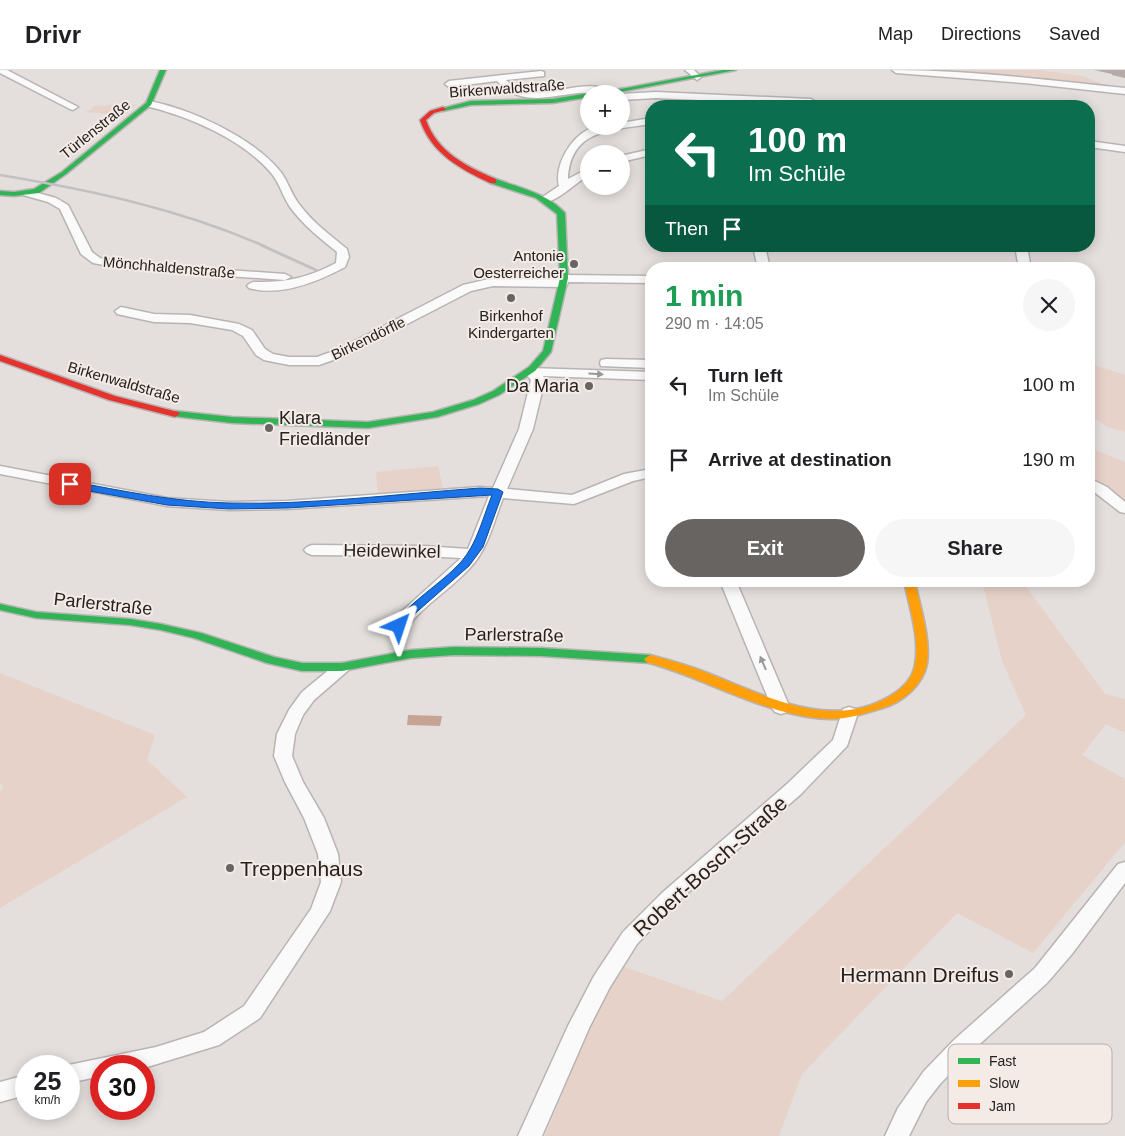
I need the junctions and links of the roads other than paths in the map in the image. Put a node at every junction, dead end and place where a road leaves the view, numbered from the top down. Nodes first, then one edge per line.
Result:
1 (0, 70) edge
2 (163, 70) edge
3 (733, 70) edge
4 (896, 70) edge
5 (693, 73) edge
6 (541, 74) dead end
7 (500, 79) junction
8 (449, 84) dead end
9 (630, 87) edge
10 (1125, 90) edge
11 (580, 91) edge
12 (656, 94) junction
13 (580, 96) edge
14 (630, 96) edge
15 (660, 100) edge
16 (772, 100) edge
17 (149, 104) junction
18 (73, 107) dead end
19 (645, 122) edge
20 (630, 124) edge
21 (587, 135) edge
22 (1095, 145) edge
23 (1125, 149) edge
24 (645, 153) edge
25 (630, 157) edge
26 (580, 175) edge
27 (564, 185) junction
28 (0, 193) edge
29 (27, 193) junction
30 (545, 200) junction
31 (312, 278) junction
32 (645, 280) edge
33 (563, 281) junction
34 (253, 286) dead end
35 (121, 311) dead end
36 (0, 358) edge
37 (542, 361) junction
38 (645, 364) edge
39 (530, 372) junction
40 (645, 376) edge
41 (0, 470) edge
42 (645, 474) edge
43 (1095, 486) edge
44 (498, 492) junction
45 (1125, 509) edge
46 (312, 550) dead end
47 (472, 554) junction
48 (731, 587) edge
49 (910, 587) edge
50 (0, 607) edge
51 (399, 626) dead end
52 (342, 668) junction
53 (781, 708) junction
54 (849, 714) junction
55 (1125, 869) edge
56 (964, 1044) edge
57 (155, 1056) edge
58 (948, 1060) edge
59 (15, 1088) edge
60 (0, 1092) edge
61 (530, 1136) edge
62 (897, 1136) edge

1 - 18 street
2 - 17 street, Türlenstraße
3 - 5 street
4 - 10 street
5 - 9 street
6 - 7 street
7 - 8 street
7 - 11 street
12 - 14 street
12 - 15 street
12 - 16 street
13 - 30 street, Birkenwaldstraße
17 - 29 street, Türlenstraße
17 - 31 street, Mönchhaldenstraße
19 - 20 street
21 - 27 street
22 - 23 street
24 - 25 street
26 - 27 street
27 - 30 street
28 - 29 street, Mönchhaldenstraße
29 - 31 street, Mönchhaldenstraße
30 - 33 street, Birkenwaldstraße
31 - 34 street, Mönchhaldenstraße
32 - 33 street, Birkendörfle
33 - 35 street, Birkendörfle
33 - 37 street, Birkenwaldstraße
36 - 39 street, Birkenwaldstraße
37 - 38 street
37 - 39 street, Birkenwaldstraße
39 -> 40 street
39 - 44 street
41 - 44 street
42 - 44 street
43 - 45 street
44 - 47 street
46 - 47 street, Heidewinkel
47 - 51 street
53 -> 48 street
49 - 54 street, Parlerstraße
50 - 52 street, Parlerstraße
52 - 53 street, Parlerstraße
52 - 57 street
53 - 54 street, Parlerstraße
54 - 61 street, Robert-Bosch-Straße
55 - 56 street
58 - 62 street
59 - 60 street

